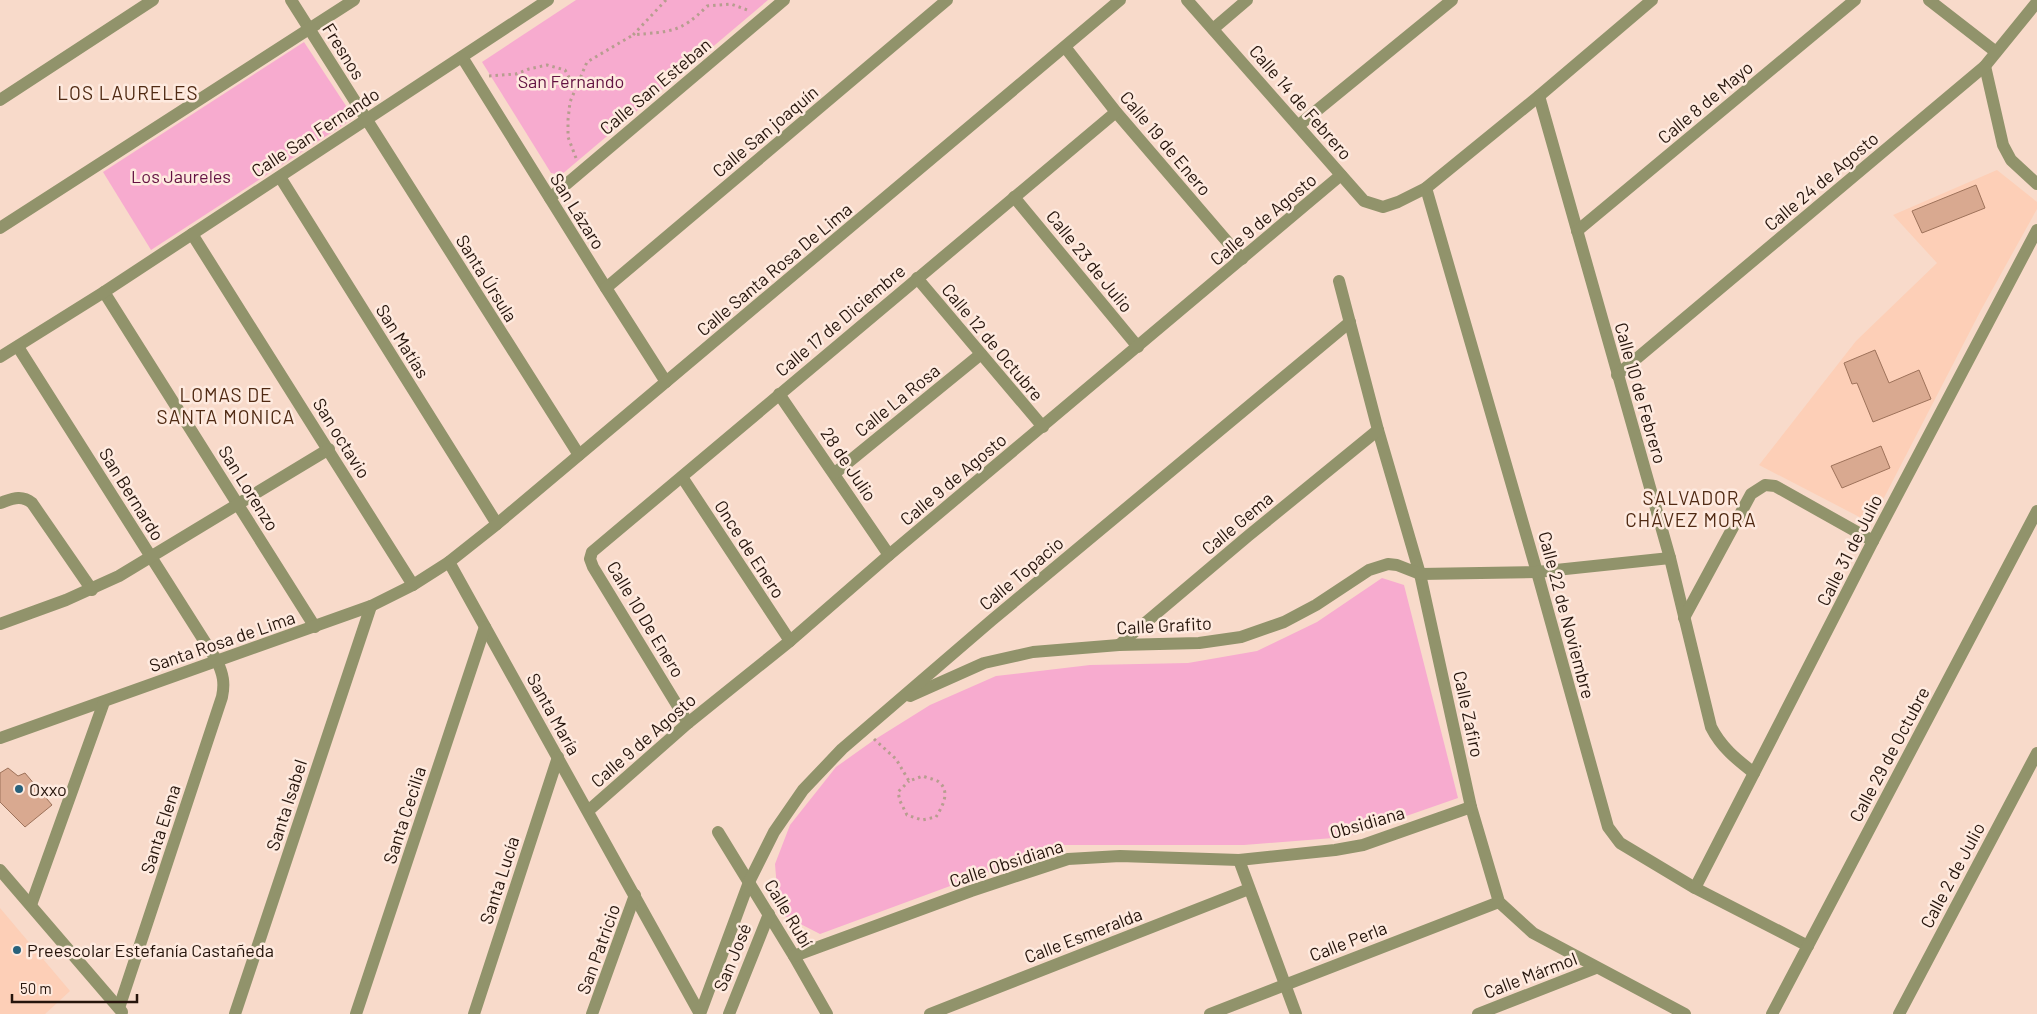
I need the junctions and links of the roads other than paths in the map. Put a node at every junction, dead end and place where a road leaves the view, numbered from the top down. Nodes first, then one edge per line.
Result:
1 (153, 0) edge
2 (291, 0) edge
3 (354, 0) edge
4 (548, 0) edge
5 (784, 0) edge
6 (947, 0) edge
7 (1120, 0) edge
8 (1187, 0) edge
9 (1248, 0) edge
10 (1452, 0) edge
11 (1652, 0) edge
12 (1855, 0) edge
13 (1929, 0) edge
14 (2037, 2) edge
15 (310, 29) junction
16 (1213, 29) junction
17 (1065, 47) junction
18 (1996, 52) junction
19 (462, 57) junction
20 (1985, 66) junction
21 (1539, 96) junction
22 (0, 100) edge
23 (1116, 112) junction
24 (366, 120) junction
25 (1299, 125) junction
26 (1341, 175) junction
27 (280, 177) junction
28 (2037, 184) edge
29 (1426, 188) junction
30 (1014, 197) junction
31 (550, 198) junction
32 (0, 228) edge
33 (2037, 230) edge
34 (1578, 231) junction
35 (192, 234) junction
36 (1242, 259) junction
37 (917, 278) junction
38 (1339, 281) dead end
39 (606, 288) junction
40 (104, 292) junction
41 (1350, 322) junction
42 (18, 347) junction
43 (1138, 347) junction
44 (981, 354) junction
45 (0, 358) edge
46 (1617, 375) junction
47 (666, 382) junction
48 (779, 394) junction
49 (1042, 427) junction
50 (1378, 430) junction
51 (328, 449) junction
52 (579, 455) junction
53 (835, 473) junction
54 (682, 477) junction
55 (0, 503) edge
56 (238, 505) junction
57 (2037, 511) edge
58 (497, 524) junction
59 (1873, 542) junction
60 (889, 555) junction
61 (152, 557) junction
62 (1670, 558) junction
63 (590, 559) joint
64 (449, 562) junction
65 (1537, 572) junction
66 (1420, 574) junction
67 (413, 584) junction
68 (92, 590) junction
69 (371, 606) junction
70 (1684, 618) junction
71 (0, 624) edge
72 (315, 628) junction
73 (485, 628) junction
74 (790, 641) junction
75 (1119, 645) junction
76 (217, 661) junction
77 (104, 702) junction
78 (898, 702) junction
79 (688, 723) junction
80 (0, 738) edge
81 (2037, 753) edge
82 (558, 757) junction
83 (1754, 773) junction
84 (1471, 807) junction
85 (588, 811) junction
86 (718, 832) dead end
87 (1239, 860) junction
88 (0, 870) edge
89 (749, 882) junction
90 (1695, 888) junction
91 (1249, 889) junction
92 (636, 895) junction
93 (1499, 902) junction
94 (31, 905) junction
95 (769, 914) junction
96 (1808, 946) junction
97 (794, 956) junction
98 (1596, 968) junction
99 (1284, 984) junction
100 (121, 1011) edge
101 (234, 1014) edge
102 (356, 1014) edge
103 (474, 1014) edge
104 (592, 1014) edge
105 (700, 1014) edge
106 (729, 1014) edge
107 (827, 1014) edge
108 (930, 1014) edge
109 (1210, 1014) edge
110 (1296, 1014) edge
111 (1478, 1014) edge
112 (1685, 1014) edge
113 (1772, 1014) edge
114 (1899, 1014) edge

1 - 22 street
2 - 15 street, Fresnos
3 - 15 street
4 - 19 street, Calle San Fernando
5 - 31 street, Calle San Esteban
6 - 39 street, Calle San joaquín
7 - 17 street, Calle Santa Rosa De Lima
8 - 16 street, Calle 14 de Febrero
9 - 16 street
10 - 25 street
11 - 21 street
12 - 34 street, Calle 8 de Mayo
13 - 18 street
14 - 18 street, Calle 24 de Agosto
15 - 24 street, Fresnos
15 - 32 street
16 - 25 street, Calle 14 de Febrero
17 - 23 street, Calle 19 de Enero
17 - 47 street, Calle Santa Rosa De Lima
18 - 20 street, Calle 24 de Agosto
19 - 24 street, Calle San Fernando
19 - 31 street, San Lázaro
20 - 28 street
20 - 46 street, Calle 24 de Agosto
21 - 29 street
21 - 34 street, Calle 10 de Febrero
23 - 30 street, Calle 17 de Diciembre
23 - 36 street, Calle 19 de Enero
24 - 27 street, Calle San Fernando
24 - 52 street, Santa Úrsula
25 - 26 street, Calle 14 de Febrero
26 - 29 street, Calle 14 de Febrero
26 - 36 street, Calle 9 de Agosto
27 - 35 street, Calle San Fernando
27 - 58 street, San Matías
29 - 65 street, Calle 22 de Noviembre
30 - 37 street, Calle 17 de Diciembre
30 - 43 street, Calle 23 de Julio
31 - 39 street, San Lázaro
33 - 59 street, Calle 31 de Julio
34 - 46 street, Calle 10 de Febrero
35 - 40 street, Calle San Fernando
35 - 51 street, San octavio
36 - 43 street, Calle 9 de Agosto
37 - 44 street, Calle 12 de Octubre
37 - 48 street, Calle 17 de Diciembre
38 - 41 street, Calle Zafiro
39 - 47 street, San Lázaro
40 - 42 street, Calle San Fernando
40 - 56 street, San Lorenzo
41 - 50 street, Calle Zafiro
41 - 78 street, Calle Topacio
42 - 45 street, Calle San Fernando
42 - 61 street, San Bernardo
43 - 49 street, Calle 9 de Agosto
44 - 49 street, Calle 12 de Octubre
44 - 53 street, Calle La Rosa
46 - 62 street, Calle 10 de Febrero
47 - 52 street, Calle Santa Rosa De Lima
48 - 53 street, 28 de Julio
48 - 54 street, Calle 17 de Diciembre
49 - 60 street, Calle 9 de Agosto
50 - 66 street, Calle Zafiro
50 - 75 street, Calle Gema
51 - 56 street
51 - 67 street, San octavio
52 - 58 street, Calle Santa Rosa De Lima
53 - 60 street, 28 de Julio
54 - 63 street, Calle 17 de Diciembre
54 - 74 street, Once de Enero
55 - 68 street
56 - 61 street
56 - 72 street, San Lorenzo
57 - 96 street, Calle 29 de Octubre
58 - 64 street, Calle Santa Rosa De Lima
59 - 70 street
59 - 83 street, Calle 31 de Julio
60 - 74 street, Calle 9 de Agosto
61 - 68 street
61 - 76 street, San Bernardo
62 - 65 street
62 - 70 street, Calle 10 de Febrero
63 - 79 street, Calle 10 De Enero
64 - 67 street, Santa Rosa de Lima
64 - 73 street, Santa María
65 - 66 street
65 - 90 street, Calle 22 de Noviembre
66 - 75 street, Calle Grafito
66 - 84 street, Calle Zafiro
67 - 69 street, Santa Rosa de Lima
68 - 71 street
69 - 72 street, Santa Rosa de Lima
69 - 101 street, Santa Isabel
70 - 83 street, Calle 10 de Febrero
72 - 76 street, Santa Rosa de Lima
73 - 82 street, Santa María
73 - 102 street, Santa Cecilia
74 - 79 street, Calle 9 de Agosto
75 - 78 street, Calle Grafito
76 - 77 street, Santa Rosa de Lima
76 - 100 street, Santa Elena
77 - 80 street, Santa Rosa de Lima
77 - 94 street
78 - 89 street, Calle Topacio
79 - 85 street, Calle 9 de Agosto
81 - 114 street, Calle 2 de Julio
82 - 85 street, Santa María
82 - 103 street, Santa Lucía
83 - 90 street, Calle 31 de Julio
84 - 87 street, Obsidiana
84 - 93 street, Calle Zafiro
85 - 92 street, Santa María
86 - 89 street, Calle Rubí
87 - 91 street
87 - 97 street, Calle Obsidiana
88 - 94 street
89 - 95 street, Calle Rubí
89 - 105 street, Calle Topacio
90 - 96 street, Calle 22 de Noviembre
91 - 99 street
91 - 108 street, Calle Esmeralda
92 - 104 street, San Patricio
92 - 105 street, Santa María
93 - 98 street
93 - 99 street, Calle Perla
94 - 100 street
95 - 97 street, Calle Rubí
95 - 106 street, San José
96 - 113 street, Calle 29 de Octubre
97 - 107 street, Calle Rubí
98 - 111 street, Calle Mármol
98 - 112 street
99 - 109 street, Calle Perla
99 - 110 street

